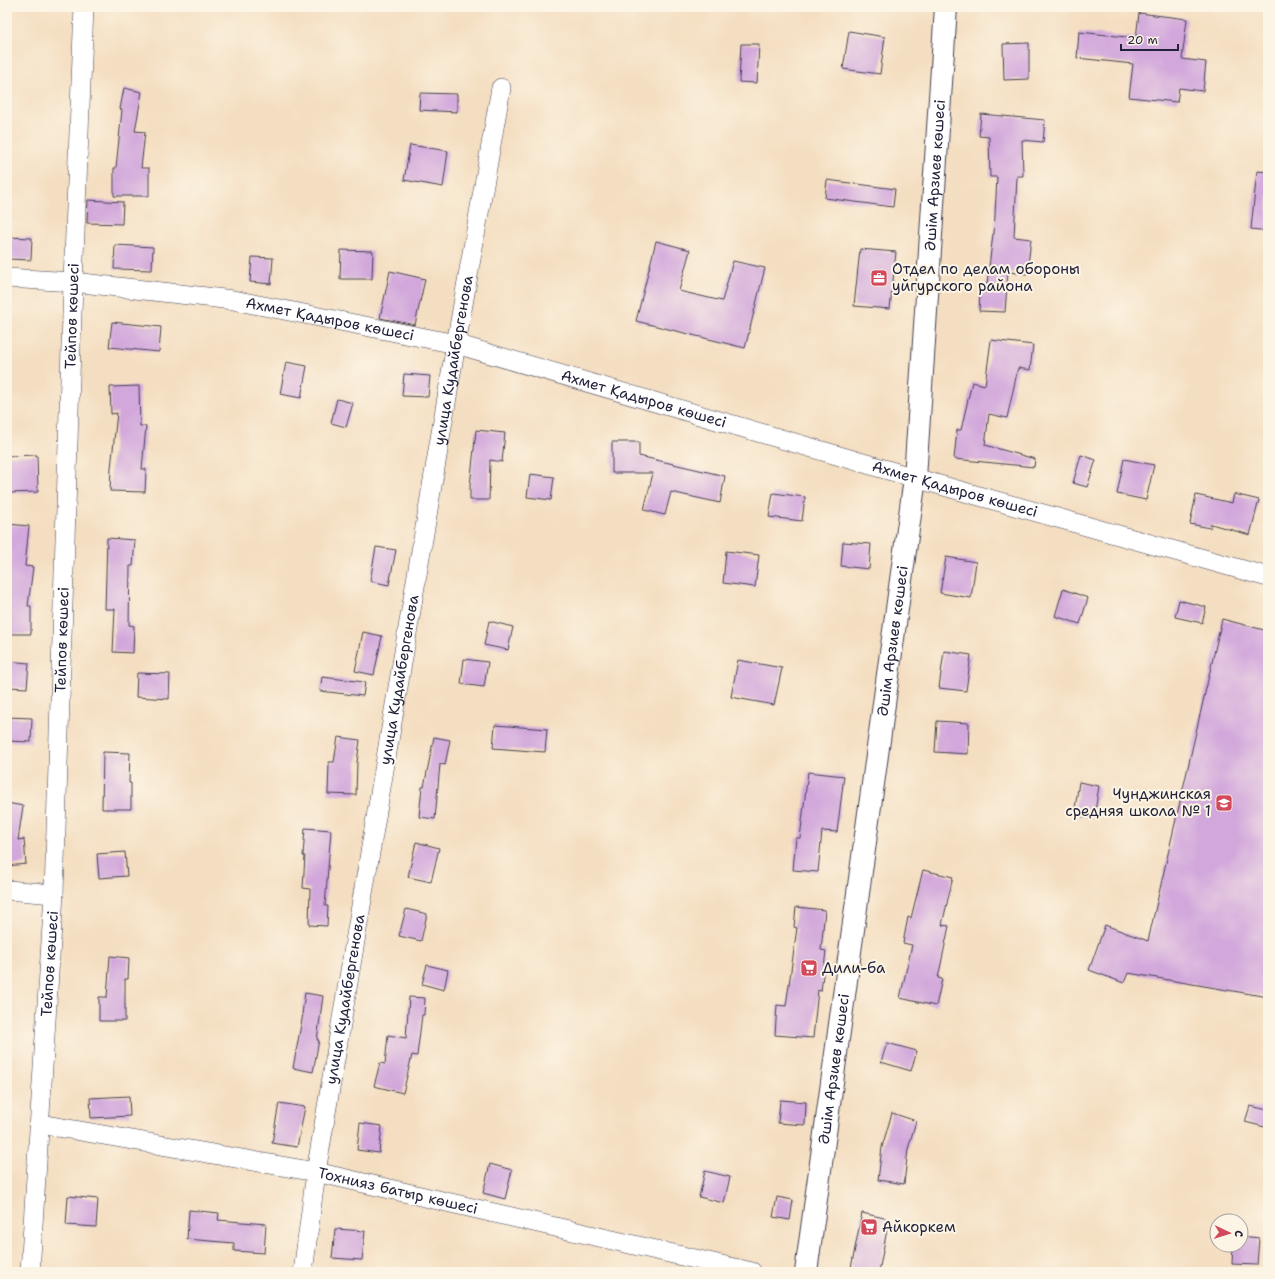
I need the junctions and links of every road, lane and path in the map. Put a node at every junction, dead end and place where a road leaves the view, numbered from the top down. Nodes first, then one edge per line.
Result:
1 (84, 7) edge
2 (946, 7) edge
3 (501, 88) dead end
4 (7, 278) edge
5 (73, 282) junction
6 (456, 344) junction
7 (915, 478) junction
8 (1268, 577) edge
9 (7, 890) edge
10 (54, 894) junction
11 (40, 1124) junction
12 (316, 1172) junction
13 (30, 1272) edge
14 (303, 1272) edge
15 (752, 1272) edge
16 (806, 1272) edge

1 - 5 street, Тейпов көшесі
2 - 7 street, Әшім Арзиев көшесі
3 - 6 street, улица Кудайбергенова
4 - 5 street, Ахмет Қадыров көшесі
5 - 6 street, Ахмет Қадыров көшесі
5 - 10 street, Тейпов көшесі
6 - 7 street, Ахмет Қадыров көшесі
6 - 12 street, улица Кудайбергенова
7 - 8 street, Ахмет Қадыров көшесі
7 - 16 street, Әшім Арзиев көшесі
9 - 10 street
10 - 11 street, Тейпов көшесі
11 - 12 street, Тохнияз батыр көшесі
11 - 13 street, Тейпов көшесі
12 - 14 street, улица Кудайбергенова
12 - 15 street, Тохнияз батыр көшесі

